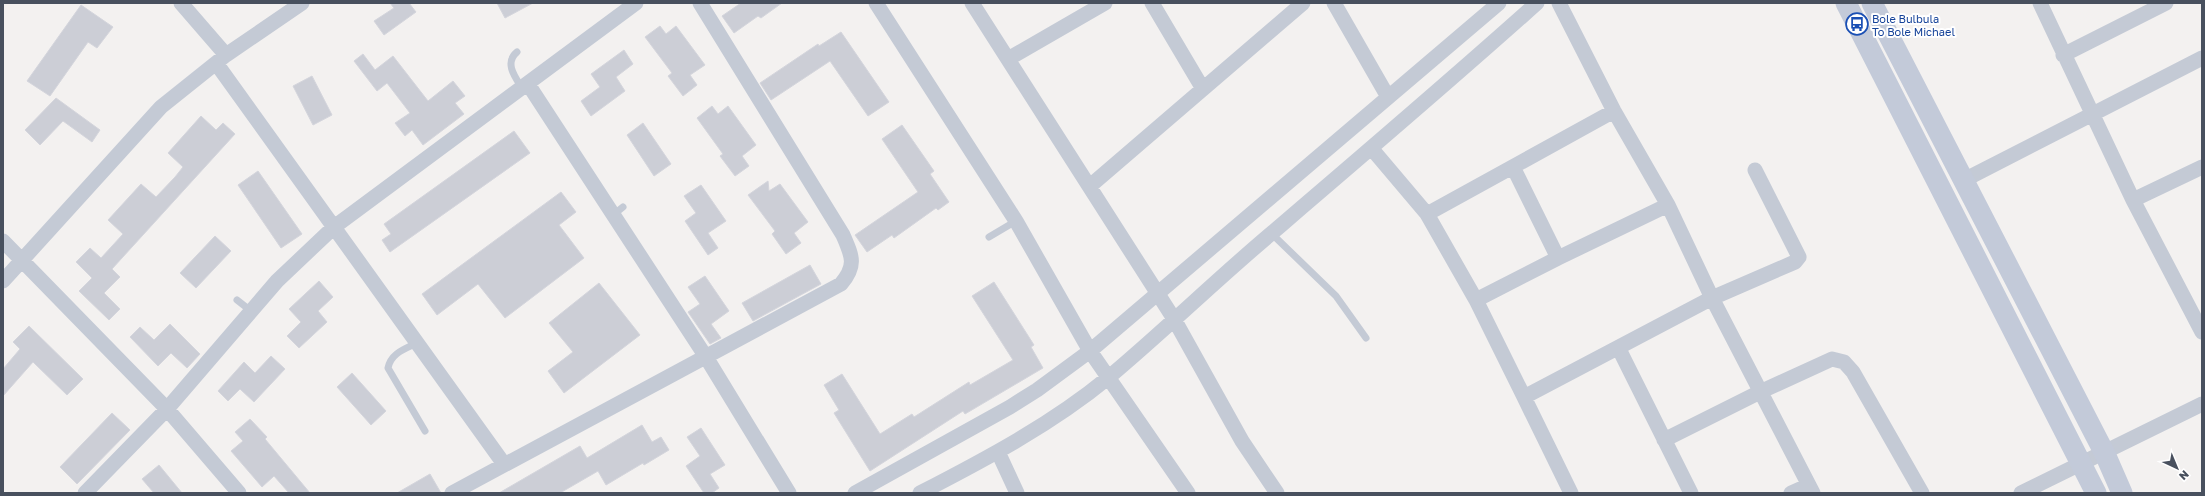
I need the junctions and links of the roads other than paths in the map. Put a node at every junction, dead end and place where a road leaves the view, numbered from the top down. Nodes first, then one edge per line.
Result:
1 (181, 3) edge
2 (302, 3) edge
3 (636, 3) edge
4 (700, 3) edge
5 (876, 3) edge
6 (972, 3) edge
7 (1105, 3) edge
8 (1152, 3) edge
9 (1303, 3) edge
10 (1334, 3) edge
11 (1499, 3) edge
12 (1537, 3) edge
13 (1559, 3) edge
14 (1846, 3) edge
15 (1872, 3) edge
16 (2040, 3) edge
17 (2166, 3) edge
18 (1087, 8) edge
19 (517, 52) dead end
20 (2063, 55) junction
21 (2202, 58) edge
22 (221, 59) junction
23 (1008, 59) junction
24 (525, 86) junction
25 (1203, 89) junction
26 (1388, 97) junction
27 (1614, 112) junction
28 (2092, 116) junction
29 (1372, 149) junction
30 (1513, 167) junction
31 (2202, 167) edge
32 (1755, 170) dead end
33 (1964, 180) junction
34 (1090, 186) junction
35 (2133, 200) junction
36 (1668, 205) junction
37 (1427, 214) junction
38 (1016, 221) junction
39 (334, 227) junction
40 (1271, 233) junction
41 (989, 237) dead end
42 (3, 241) edge
43 (1558, 258) junction
44 (22, 260) junction
45 (3, 281) edge
46 (1158, 294) junction
47 (1712, 298) junction
48 (237, 300) dead end
49 (1476, 300) junction
50 (251, 311) junction
51 (1174, 319) junction
52 (2202, 332) edge
53 (1366, 338) dead end
54 (417, 343) junction
55 (1619, 349) junction
56 (1090, 350) junction
57 (706, 357) junction
58 (1108, 378) junction
59 (1762, 391) junction
60 (1524, 397) junction
61 (2202, 404) edge
62 (167, 409) junction
63 (425, 431) dead end
64 (1664, 440) junction
65 (998, 452) junction
66 (2105, 454) junction
67 (2082, 463) junction
68 (504, 464) junction
69 (1811, 489) edge
70 (85, 493) edge
71 (239, 493) edge
72 (452, 493) edge
73 (789, 493) edge
74 (855, 493) edge
75 (920, 493) edge
76 (1018, 493) edge
77 (1188, 493) edge
78 (1277, 493) edge
79 (1571, 493) edge
80 (1691, 493) edge
81 (1791, 493) edge
82 (1922, 493) edge
83 (2021, 493) edge
84 (2096, 493) edge
85 (2122, 493) edge

1 - 22 street
2 - 22 street
3 - 24 street
4 - 57 street
5 - 38 street
6 - 23 street
7 - 18 street
8 - 25 street
9 - 25 street
10 - 26 street
11 - 26 street
12 - 29 street
13 - 27 street
14 - 67 main road
15 - 33 main road
16 - 20 street
17 - 20 street
18 - 23 street
19 - 24 lane
20 - 28 street
21 - 28 street
22 - 39 street
22 - 44 street
23 - 34 street
24 - 39 street
24 - 57 street
25 - 34 street
26 - 46 street
27 - 30 street
27 - 36 street
28 - 33 street
28 - 35 street
29 - 37 street
29 - 40 street
30 - 37 street
30 - 43 street
31 - 35 street
32 - 47 street
33 - 66 main road
34 - 46 street
35 - 52 street
36 - 43 street
36 - 47 street
37 - 49 street
38 - 41 lane
38 - 56 street
39 - 50 street
39 - 54 street
40 - 51 street
40 - 53 lane
42 - 44 street
43 - 49 street
44 - 45 street
44 - 62 street
46 - 51 street
46 - 56 street
47 - 55 street
47 - 59 street
48 - 50 lane
49 - 60 street
50 - 62 street
51 - 58 street
51 - 78 street
54 - 63 lane
54 - 68 street
55 - 60 street
55 - 64 street
56 - 58 street
56 - 74 street
57 - 68 street
57 - 73 street
58 - 65 street
58 - 77 street
59 - 64 street
59 - 69 street
59 - 82 street
60 - 79 street
61 - 66 street
62 - 70 street
62 - 71 street
64 - 80 street
65 - 75 street
65 - 76 street
66 - 67 street
66 - 85 main road
67 - 83 street
67 - 84 main road
68 - 72 street
69 - 81 street

